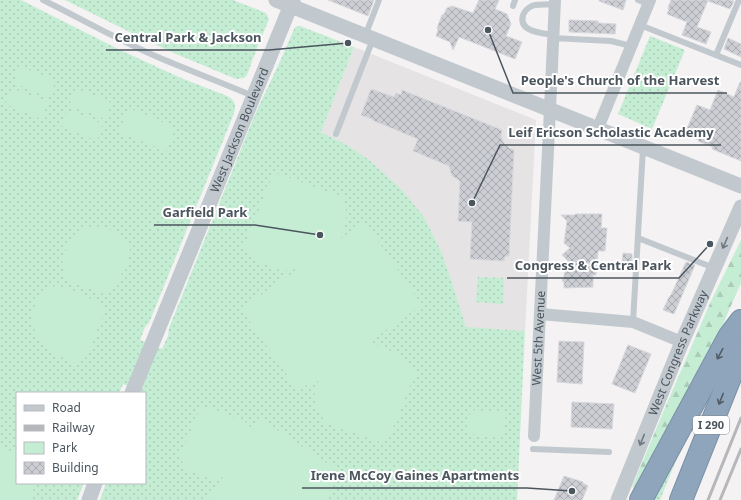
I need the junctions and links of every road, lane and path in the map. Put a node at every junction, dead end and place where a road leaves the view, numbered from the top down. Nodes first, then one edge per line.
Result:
1 (43, 0) edge
2 (276, 0) edge
3 (379, 0) edge
4 (738, 0) edge
5 (645, 1) edge
6 (554, 2) edge
7 (292, 3) edge
8 (640, 25) junction
9 (553, 36) junction
10 (369, 38) junction
11 (631, 46) junction
12 (716, 55) junction
13 (741, 65) edge
14 (253, 96) junction
15 (550, 110) junction
16 (598, 128) junction
17 (336, 134) dead end
18 (643, 147) junction
19 (741, 186) edge
20 (741, 207) edge
21 (638, 238) junction
22 (714, 268) junction
23 (540, 314) junction
24 (741, 321) edge
25 (633, 322) junction
26 (682, 342) junction
27 (741, 350) edge
28 (133, 391) edge
29 (534, 436) dead end
30 (533, 449) dead end
31 (609, 452) dead end
32 (96, 484) edge
33 (88, 500) edge
34 (618, 500) edge
35 (641, 500) edge
36 (680, 500) edge

1 - 14 lane
2 - 7 street
3 - 10 lane
4 - 12 lane
5 - 8 street
6 - 9 street, West 5th Avenue
6 - 9 lane
7 - 10 street
7 - 14 street, West Jackson Boulevard
8 - 11 street
8 - 12 lane
9 - 11 lane
9 - 15 street, West 5th Avenue
10 - 15 street
10 - 17 lane
11 - 16 street
12 - 13 lane
14 - 28 street, West Jackson Boulevard
15 - 16 street
15 - 23 street, West 5th Avenue
16 - 18 street
18 - 19 street
18 - 21 lane
20 -> 22 street, West Congress Parkway
21 - 22 lane
21 - 25 lane
22 - 26 street, West Congress Parkway
23 - 25 street
23 - 29 street, West 5th Avenue
24 -> 35 highway
25 - 26 street
26 -> 34 street, West Congress Parkway
27 -> 36 highway, I 290
30 - 31 lane
32 - 33 street

